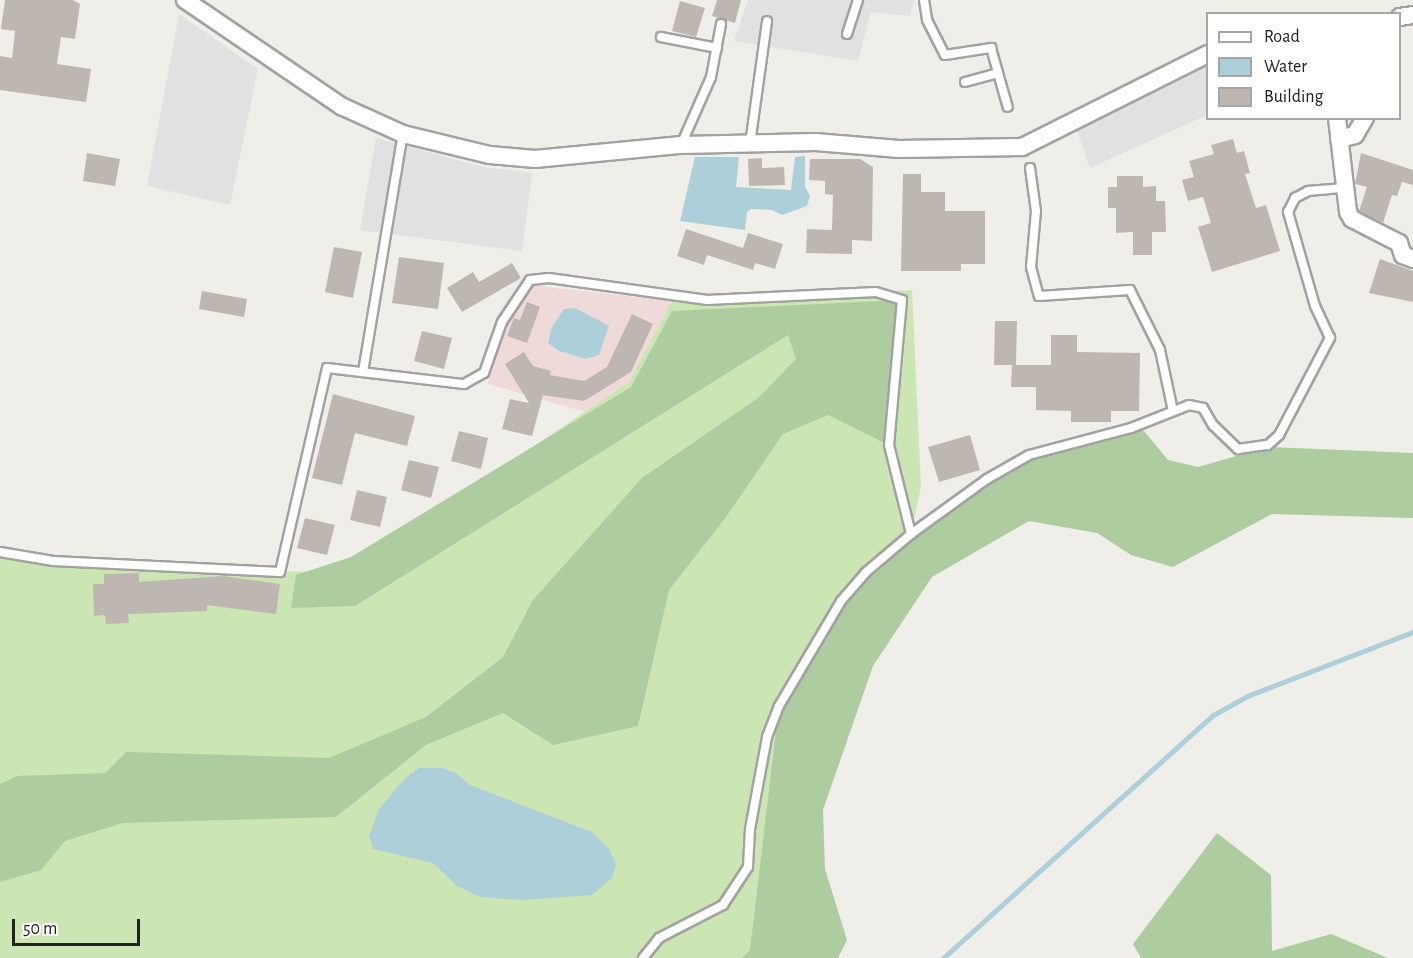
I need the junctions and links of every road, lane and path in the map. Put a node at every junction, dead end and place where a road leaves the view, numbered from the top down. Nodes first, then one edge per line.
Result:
1 (184, 0) edge
2 (858, 0) edge
3 (924, 0) edge
4 (767, 21) dead end
5 (721, 24) dead end
6 (847, 34) dead end
7 (661, 37) dead end
8 (717, 48) junction
9 (1206, 55) edge
10 (998, 73) junction
11 (964, 82) dead end
12 (1008, 107) dead end
13 (1337, 120) edge
14 (1364, 120) edge
15 (403, 134) junction
16 (1339, 139) junction
17 (750, 144) junction
18 (681, 145) junction
19 (1029, 168) dead end
20 (1344, 188) junction
21 (1413, 259) edge
22 (363, 372) junction
23 (1173, 411) junction
24 (911, 534) junction
25 (0, 552) edge
26 (643, 958) edge

1 - 15 street
2 - 6 lane
3 - 10 lane
4 - 17 lane
5 - 8 lane
7 - 8 lane
8 - 18 lane
9 - 17 street
10 - 11 lane
10 - 12 lane
13 - 16 street
14 - 16 street
15 - 18 street
15 - 22 lane
16 - 20 street
17 - 18 street
19 - 23 lane
20 - 21 street
20 - 23 lane
22 - 24 lane
22 - 25 lane
23 - 24 lane
24 - 26 lane

